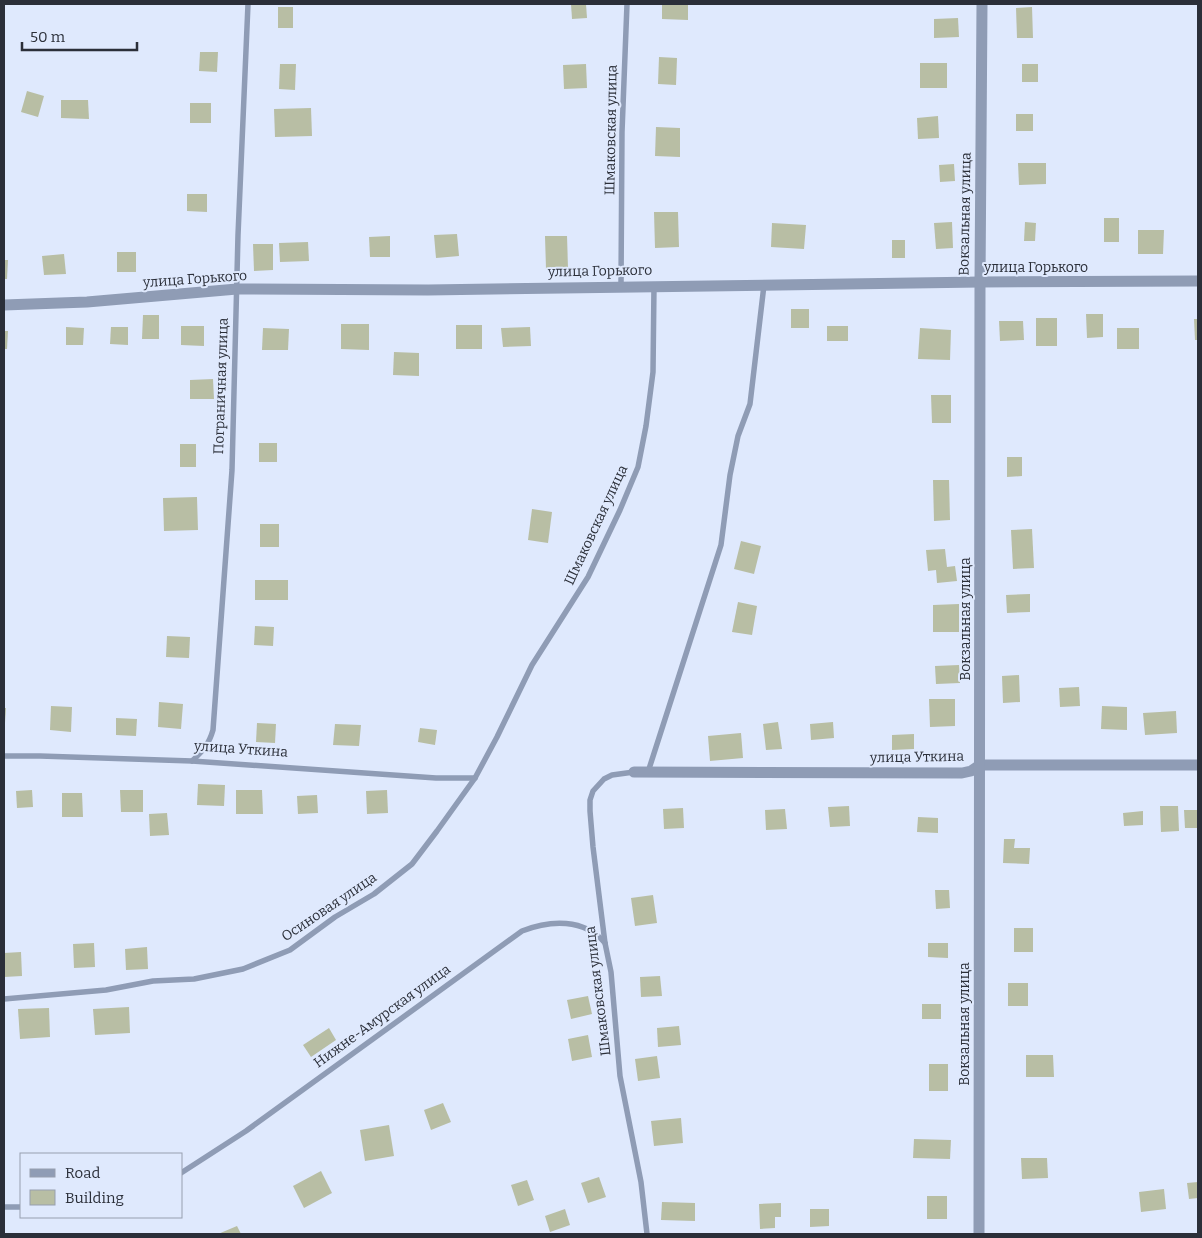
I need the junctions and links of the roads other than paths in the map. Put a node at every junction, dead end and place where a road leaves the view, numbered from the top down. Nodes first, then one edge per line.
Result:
1 (248, 4) edge
2 (627, 4) edge
3 (982, 4) edge
4 (980, 282) junction
5 (1198, 282) edge
6 (764, 285) junction
7 (621, 286) junction
8 (654, 286) junction
9 (237, 289) junction
10 (4, 305) edge
11 (4, 756) edge
12 (192, 760) junction
13 (980, 765) junction
14 (1198, 765) edge
15 (634, 772) joint
16 (648, 772) junction
17 (475, 778) junction
18 (456, 803) joint
19 (605, 943) junction
20 (4, 999) edge
21 (182, 1172) edge
22 (4, 1207) edge
23 (20, 1207) edge
24 (647, 1234) edge
25 (979, 1234) edge

1 - 9 lane, Пограничная улица
2 - 7 lane, Шмаковская улица
3 - 4 street, Вокзальная улица
4 - 5 street, улица Горького
4 - 6 street, улица Горького
4 - 13 street, Вокзальная улица
6 - 8 street, улица Горького
6 - 16 lane
7 - 8 street, улица Горького
7 - 9 street, улица Горького
8 - 17 lane, Шмаковская улица
9 - 10 street, улица Горького
9 - 12 lane, Пограничная улица
11 - 12 lane, улица Уткина
12 - 17 lane, улица Уткина
13 - 14 street, улица Уткина
13 - 16 street, улица Уткина
13 - 25 street, Вокзальная улица
15 - 16 street, улица Уткина
15 - 19 lane, Шмаковская улица
17 - 18 lane, Шмаковская улица
18 - 20 lane, Осиновая улица
19 - 21 lane, Нижне-Амурская улица
19 - 24 lane, Шмаковская улица
22 - 23 lane

